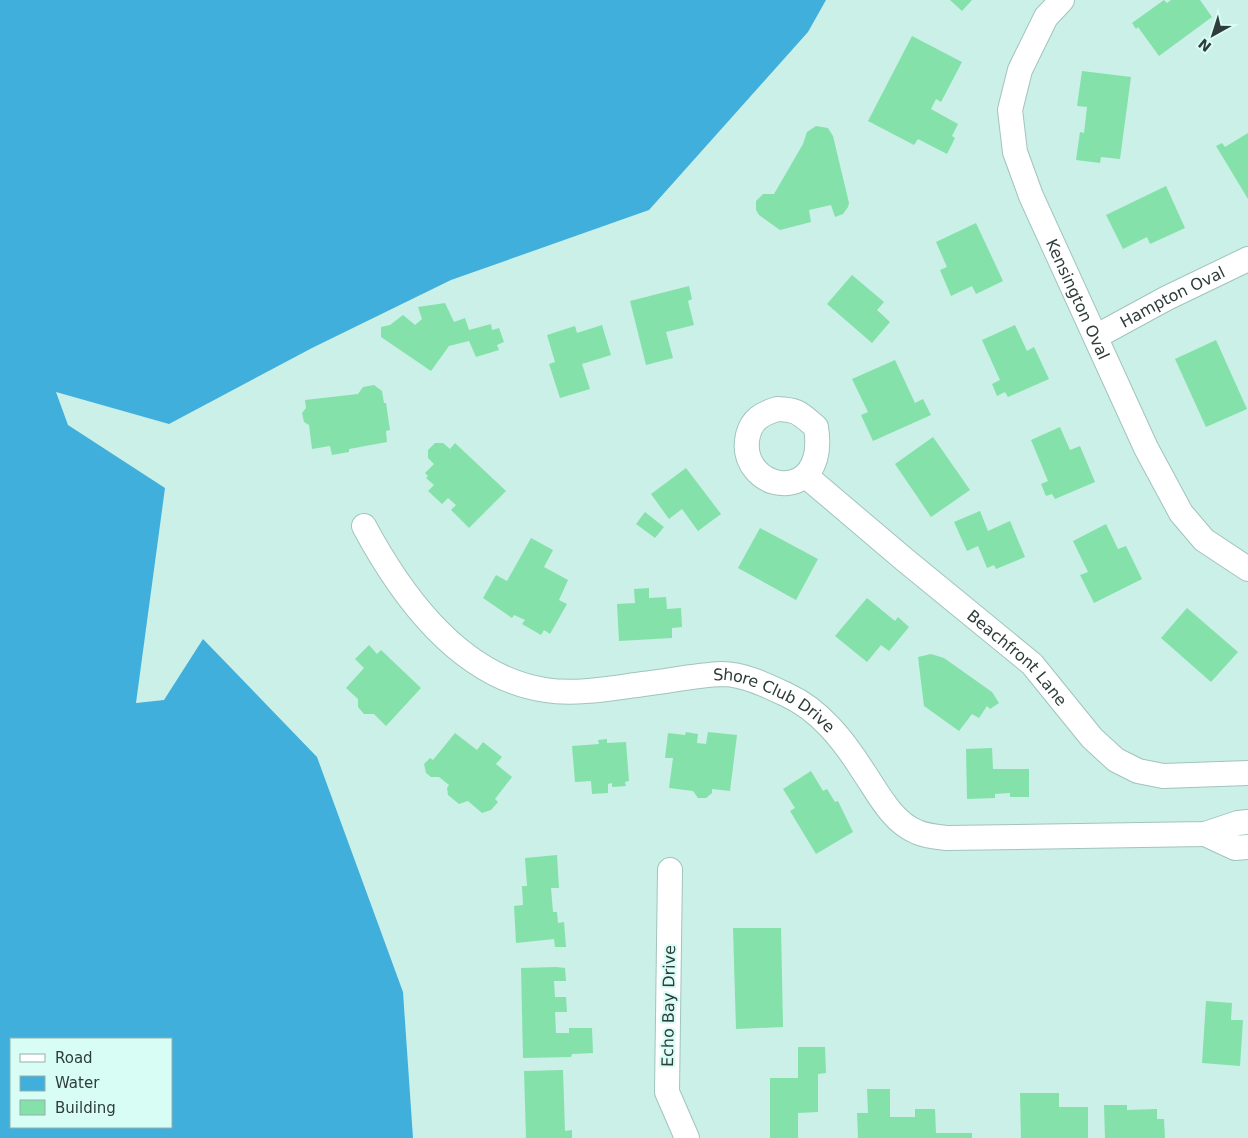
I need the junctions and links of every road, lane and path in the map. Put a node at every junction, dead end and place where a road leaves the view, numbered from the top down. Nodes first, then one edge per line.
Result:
1 (1062, 0) edge
2 (1248, 259) edge
3 (1097, 336) junction
4 (806, 476) dead end
5 (364, 526) dead end
6 (1248, 569) edge
7 (1248, 773) edge
8 (1248, 822) edge
9 (1205, 834) junction
10 (1248, 847) edge
11 (670, 870) dead end
12 (687, 1138) edge

1 - 3 street, Kensington Oval
2 - 3 street, Hampton Oval
3 - 6 street, Kensington Oval
4 - 7 street, Beachfront Lane
5 - 9 street, Shore Club Drive
8 - 9 street, Shore Club Drive
9 - 10 street, Shore Club Drive
11 - 12 street, Echo Bay Drive

